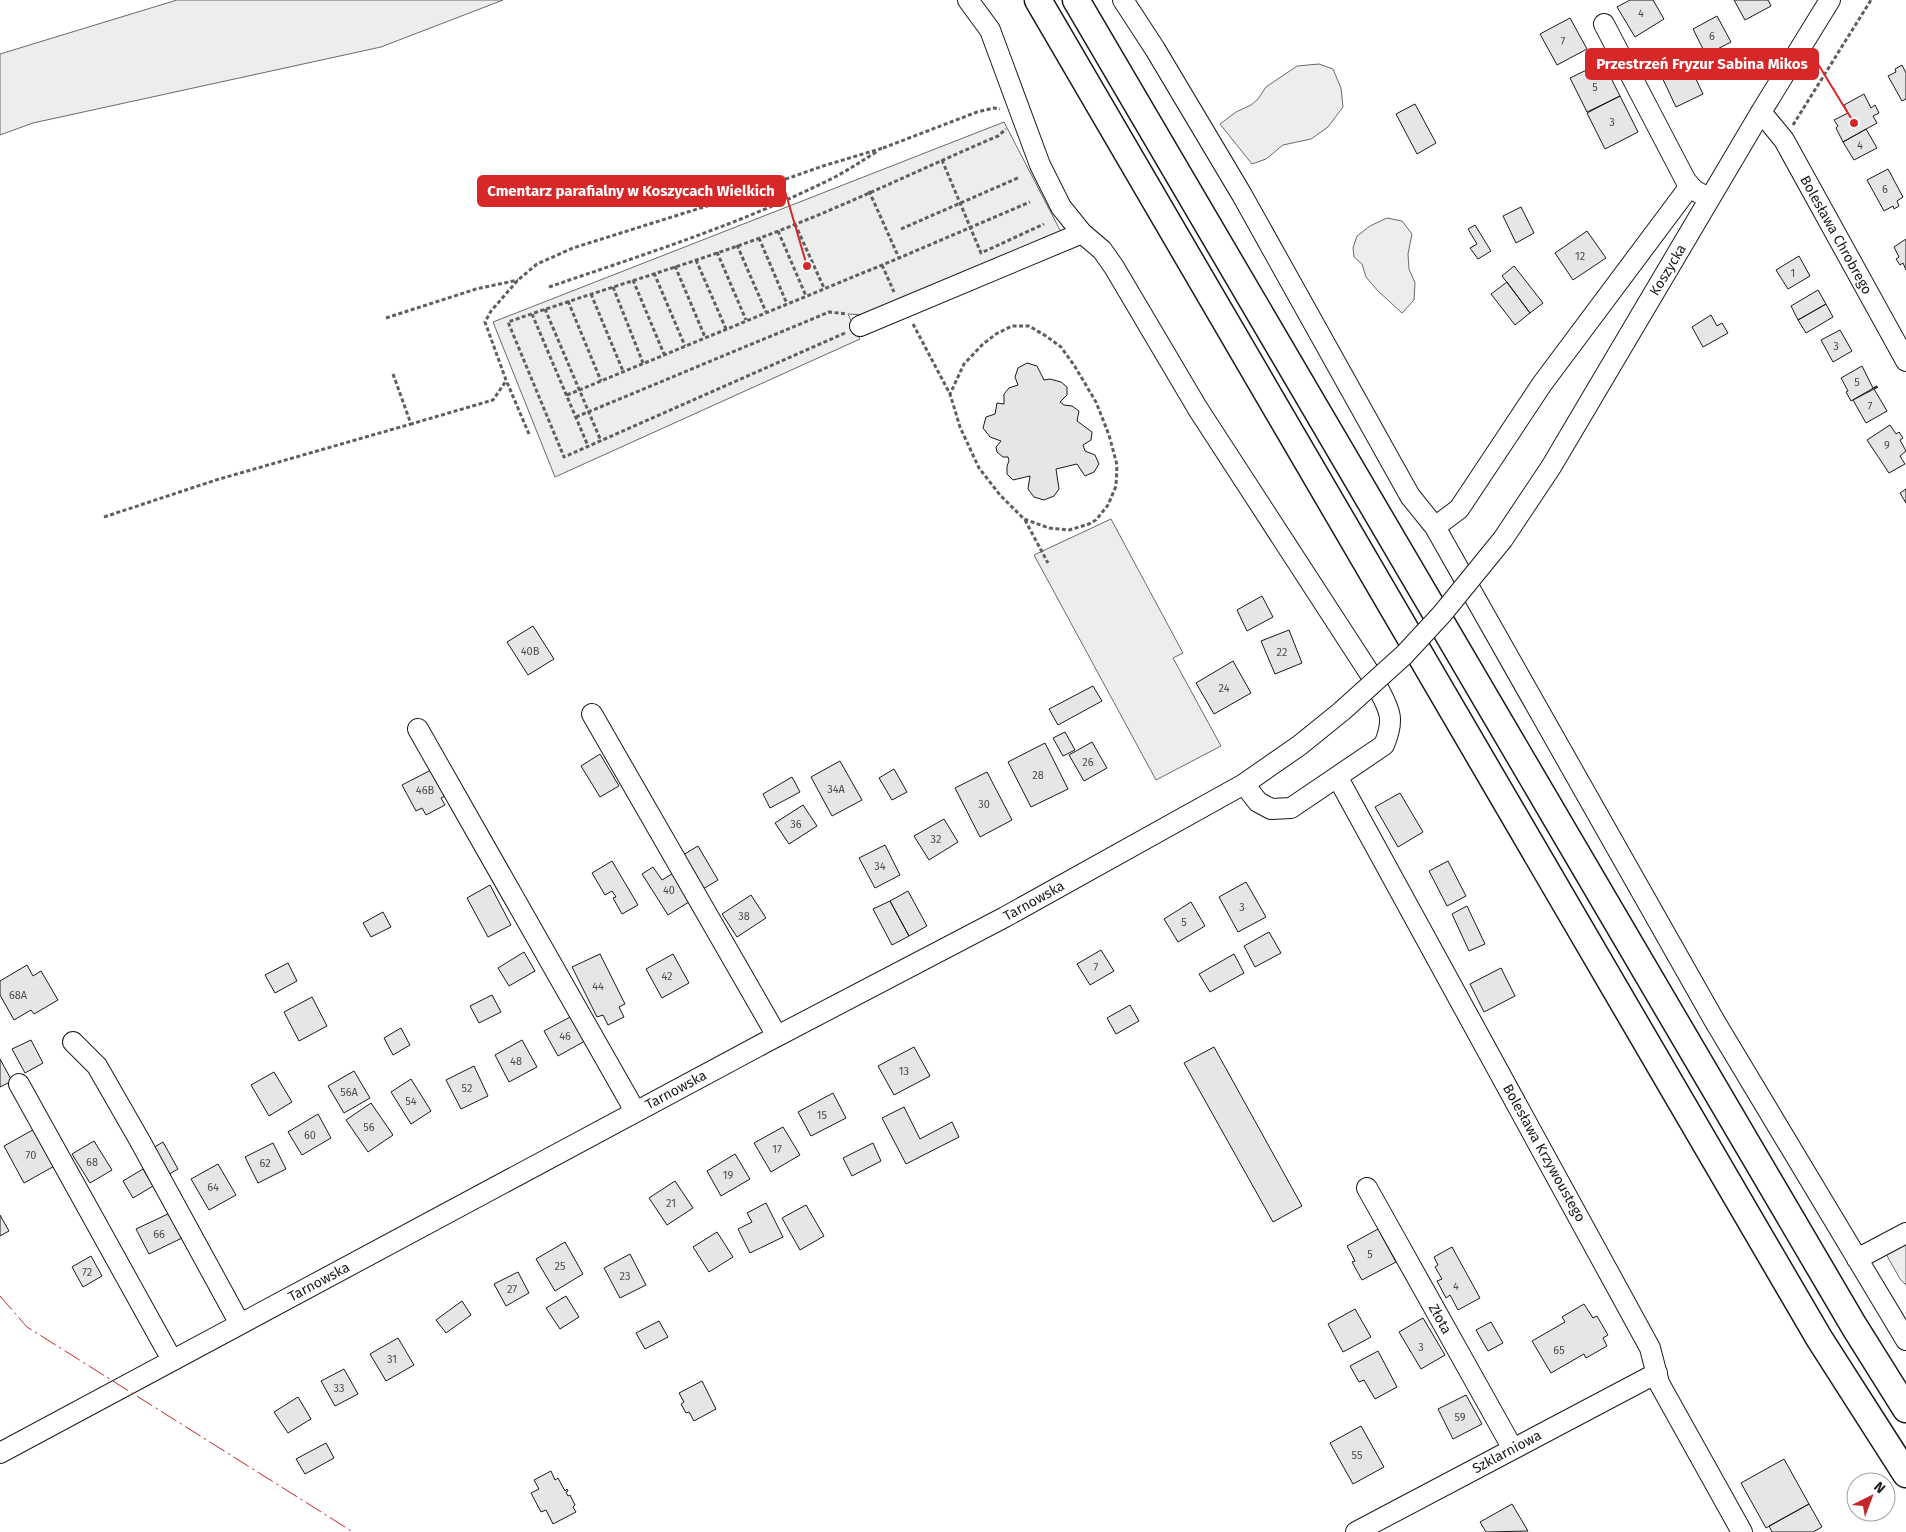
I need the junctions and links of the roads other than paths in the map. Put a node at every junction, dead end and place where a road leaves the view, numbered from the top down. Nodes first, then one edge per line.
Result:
1 (968, 0) edge
2 (1038, 0) edge
3 (1076, 0) edge
4 (1123, 0) edge
5 (1830, 0) edge
6 (1604, 24) dead end
7 (1762, 112) junction
8 (1690, 186) junction
9 (1710, 200) junction
10 (1082, 233) junction
11 (853, 329) road end
12 (1906, 361) edge
13 (1435, 527) junction
14 (1342, 711) joint
15 (592, 714) dead end
16 (418, 729) dead end
17 (1338, 778) junction
18 (1244, 784) junction
19 (777, 1036) junction
20 (72, 1042) dead end
21 (19, 1084) dead end
22 (634, 1113) junction
23 (1367, 1188) dead end
24 (1906, 1233) edge
25 (1857, 1259) junction
26 (240, 1324) junction
27 (1906, 1340) edge
28 (172, 1360) junction
29 (1657, 1372) junction
30 (1906, 1409) edge
31 (1513, 1449) junction
32 (0, 1454) edge
33 (1906, 1474) edge
34 (1356, 1532) edge
35 (1742, 1532) edge

1 - 10 street
2 - 33 main road
3 - 30 main road
4 - 13 street
5 - 7 street, Koszycka
6 - 8 street
7 - 9 street, Koszycka
7 - 12 street, Bolesława Chrobrego
8 - 9 street
8 - 13 street
9 - 14 street, Koszycka, bridge
10 - 11 street
10 - 17 street
13 - 25 street
14 - 18 street, Tarnowska
15 - 19 street
16 - 22 street
17 - 18 street
17 - 29 street, Bolesława Krzywoustego
18 - 19 street, Tarnowska
19 - 22 street, Tarnowska
20 - 26 street
21 - 28 street
22 - 26 street, Tarnowska
23 - 31 street, Złota
24 - 25 street
25 - 27 street
26 - 28 street, Tarnowska
28 - 32 street, Tarnowska
29 - 31 street, Szklarniowa
29 - 35 street, Bolesława Krzywoustego
31 - 34 street, Szklarniowa

